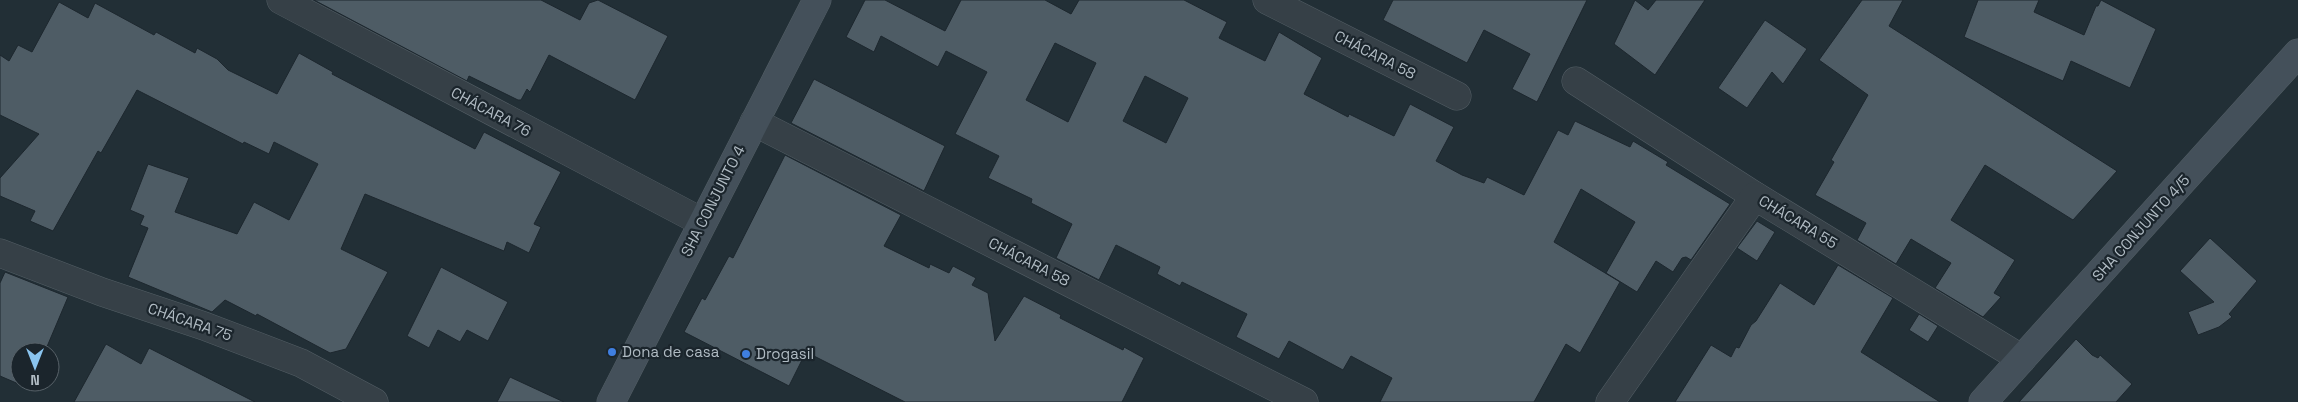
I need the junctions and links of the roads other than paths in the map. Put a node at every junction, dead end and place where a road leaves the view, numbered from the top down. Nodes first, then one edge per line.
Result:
1 (817, 0) edge
2 (1267, 0) edge
3 (291, 2) edge
4 (2298, 53) edge
5 (1576, 81) dead end
6 (1457, 96) dead end
7 (754, 122) junction
8 (1755, 196) junction
9 (702, 222) junction
10 (0, 253) edge
11 (2022, 359) junction
12 (374, 402) edge
13 (611, 402) edge
14 (1304, 402) edge
15 (1610, 402) edge
16 (1983, 402) edge

1 - 7 street, SHA CONJUNTO 4
2 - 6 street, CHÁCARA 58
3 - 9 street, CHÁCARA 76
4 - 11 street, SHA CONJUNTO 4/5
5 - 8 street, CHÁCARA 55
7 - 9 street, SHA CONJUNTO 4
7 - 14 street, CHÁCARA 58
8 - 11 street, CHÁCARA 55
8 - 15 street
9 - 13 street, SHA CONJUNTO 4
10 - 12 street, CHÁCARA 75
11 - 16 street, SHA CONJUNTO 4/5

